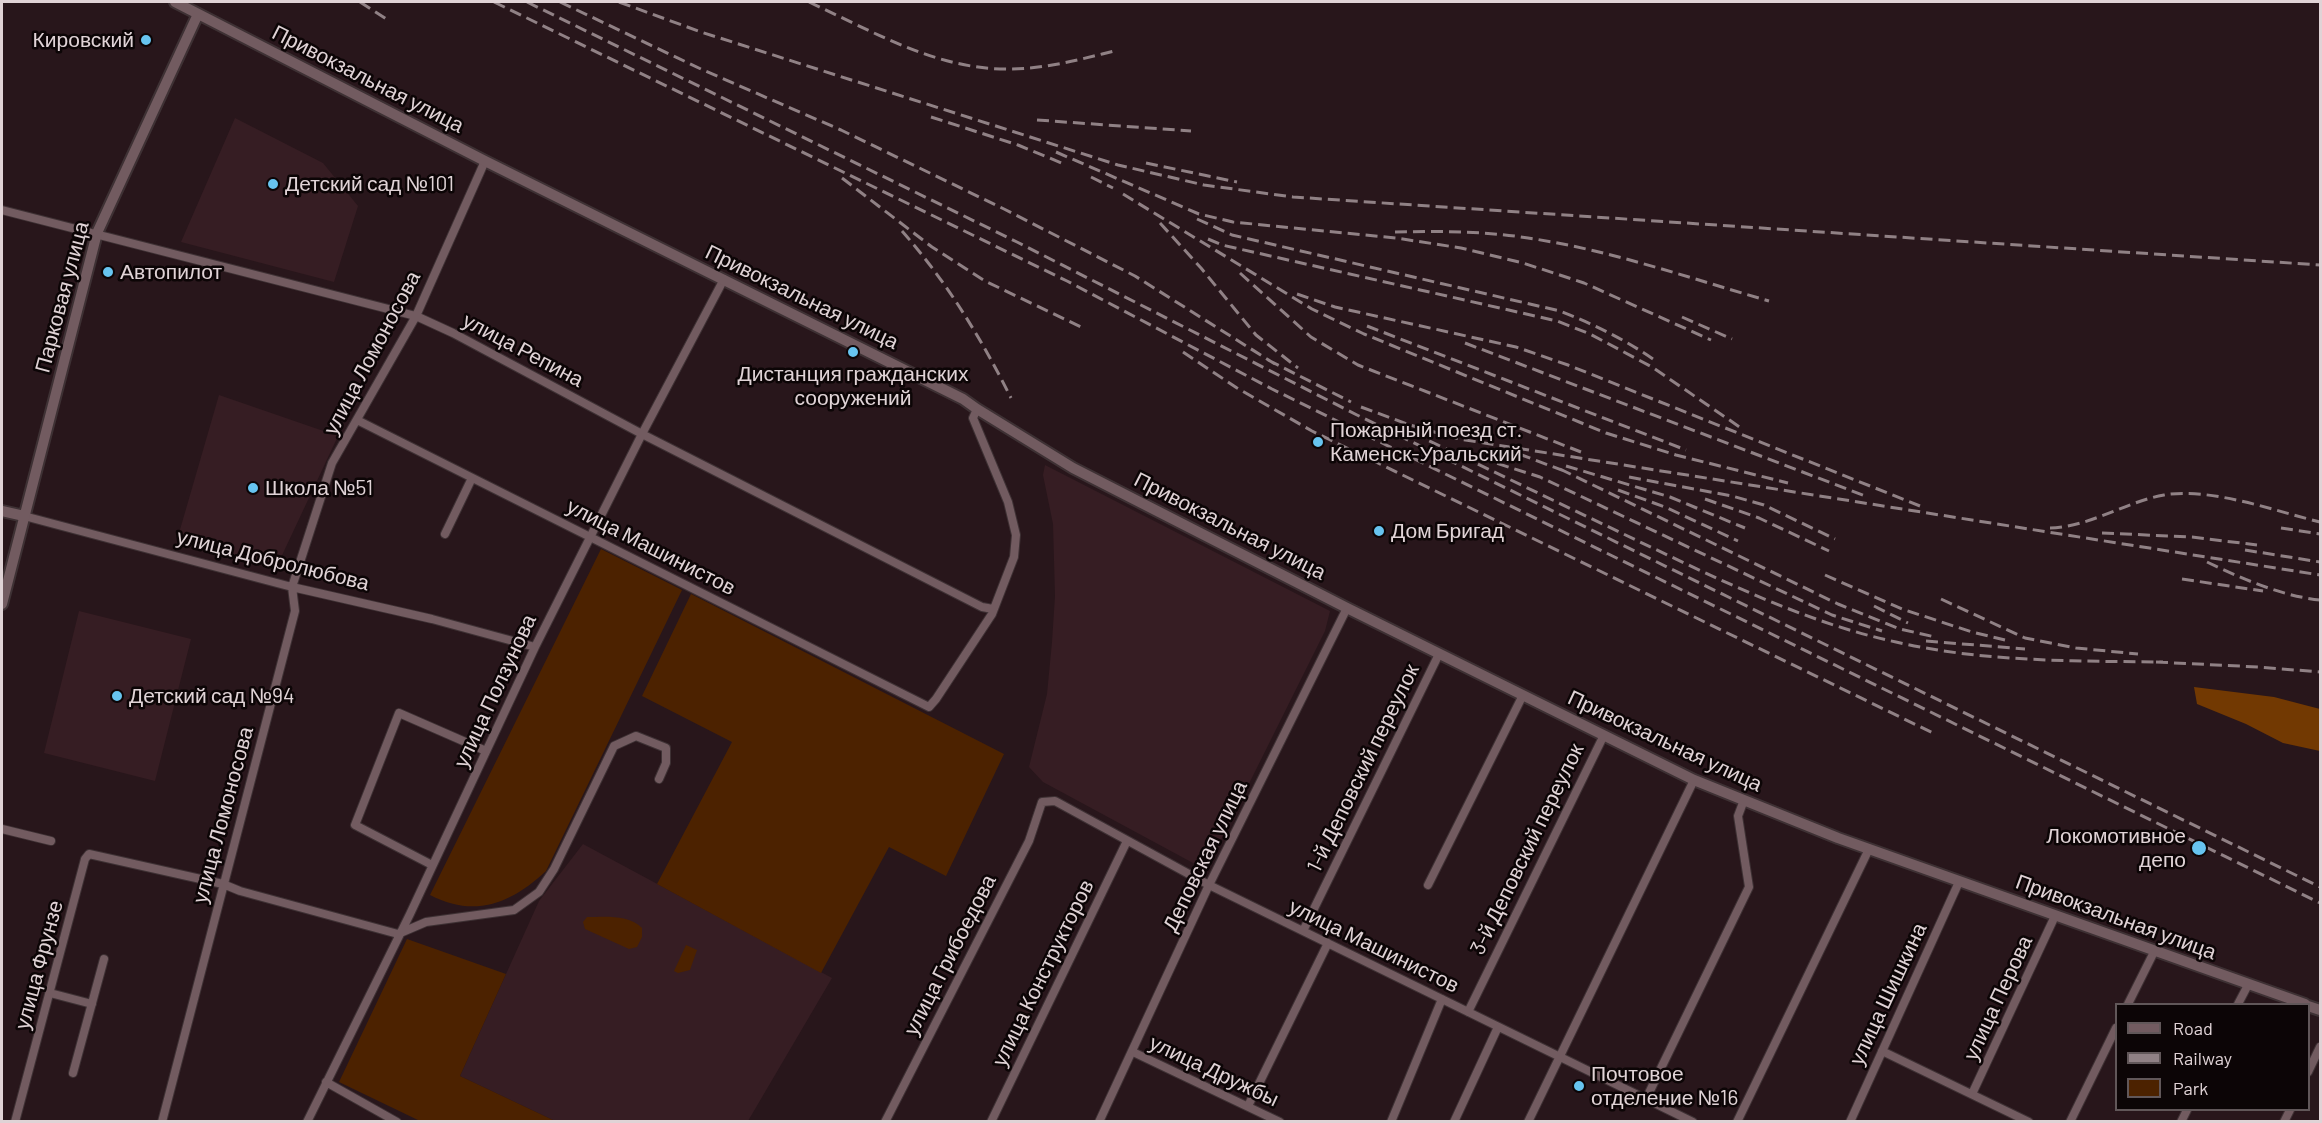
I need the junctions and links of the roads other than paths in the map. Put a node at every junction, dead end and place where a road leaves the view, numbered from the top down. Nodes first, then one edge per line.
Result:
1 (175, 2) edge
2 (198, 14) junction
3 (485, 161) junction
4 (2, 210) edge
5 (97, 233) junction
6 (724, 279) junction
7 (416, 316) junction
8 (977, 409) junction
9 (357, 420) junction
10 (642, 435) junction
11 (472, 478) junction
12 (2, 511) edge
13 (24, 516) junction
14 (445, 534) dead end
15 (589, 536) junction
16 (292, 587) junction
17 (2, 604) edge
18 (1347, 608) junction
19 (993, 609) junction
20 (534, 647) junction
21 (1439, 654) junction
22 (1523, 695) junction
23 (1604, 735) junction
24 (486, 751) junction
25 (659, 779) dead end
26 (1694, 780) junction
27 (1744, 800) junction
28 (1042, 802) joint
29 (2, 829) edge
30 (1127, 841) junction
31 (51, 842) dead end
32 (1869, 849) junction
33 (432, 865) junction
34 (1959, 882) junction
35 (223, 884) junction
36 (1209, 885) junction
37 (1428, 885) dead end
38 (410, 914) junction
39 (2055, 916) junction
40 (426, 922) junction
41 (1303, 931) junction
42 (398, 934) junction
43 (1328, 943) junction
44 (2154, 952) junction
45 (104, 959) dead end
46 (2248, 985) junction
47 (50, 993) junction
48 (1442, 999) junction
49 (2129, 1003) edge
50 (2239, 1003) edge
51 (2301, 1003) edge
52 (92, 1004) junction
53 (1468, 1011) junction
54 (1498, 1027) junction
55 (2115, 1030) edge
56 (2320, 1047) edge
57 (1882, 1051) junction
58 (1133, 1052) junction
59 (1558, 1056) junction
60 (2310, 1068) edge
61 (73, 1073) dead end
62 (326, 1082) junction
63 (1972, 1094) junction
64 (1646, 1099) junction
65 (1248, 1106) junction
66 (15, 1122) edge
67 (162, 1122) edge
68 (307, 1122) edge
69 (397, 1122) edge
70 (885, 1122) edge
71 (992, 1122) edge
72 (1099, 1122) edge
73 (1280, 1122) edge
74 (1390, 1122) edge
75 (1454, 1122) edge
76 (1528, 1122) edge
77 (1693, 1122) edge
78 (1737, 1122) edge
79 (1850, 1122) edge
80 (2029, 1122) edge
81 (2070, 1122) edge

1 - 2 street, Привокзальная улица
2 - 3 street, Привокзальная улица
2 - 5 street, Парковая улица
3 - 6 street, Привокзальная улица
3 - 7 street, улица Ломоносова
4 - 5 street, улица Репина
5 - 7 street, улица Репина
5 - 13 street, Парковая улица
6 - 8 street, Привокзальная улица
6 - 10 street, улица Ползунова
7 - 9 street, улица Ломоносова
7 - 10 street, улица Репина
8 - 18 street, Привокзальная улица
8 - 19 street
9 - 11 street, улица Машинистов
9 - 16 street, улица Ломоносова
10 - 15 street, улица Ползунова
10 - 19 street, улица Репина
11 - 14 street
11 - 15 street, улица Машинистов
12 - 13 street, улица Добролюбова
13 - 16 street, улица Добролюбова
13 - 17 street, Парковая улица
15 - 19 street, улица Машинистов
15 - 20 street, улица Ползунова
16 - 20 street, улица Добролюбова
16 - 35 street, улица Ломоносова
18 - 21 street, Привокзальная улица
18 - 36 street, Деповская улица
20 - 24 street, улица Ползунова
21 - 22 street, Привокзальная улица
21 - 41 street, 1-й Деповский переулок
22 - 23 street, Привокзальная улица
22 - 37 street
23 - 26 street, Привокзальная улица
23 - 53 street, 3-й Деповский переулок
24 - 33 street, улица Ползунова
24 - 33 street
25 - 40 street
26 - 27 street, Привокзальная улица
26 - 59 street
27 - 32 street, Привокзальная улица
27 - 64 street
28 - 30 street, улица Машинистов
28 - 70 street, улица Грибоедова
29 - 31 street
30 - 36 street, улица Машинистов
30 - 71 street, улица Конструкторов
32 - 34 street, Привокзальная улица
32 - 78 street
33 - 38 street, улица Ползунова
34 - 39 street, Привокзальная улица
34 - 57 street, улица Шишкина
35 - 42 street
35 - 47 street, улица Фрунзе
35 - 67 street, улица Ломоносова
36 - 41 street, улица Машинистов
36 - 58 street, Деповская улица
38 - 40 street
38 - 42 street, улица Ползунова
39 - 44 street, Привокзальная улица
39 - 63 street, улица Перова
40 - 42 street
41 - 43 street, улица Машинистов
42 - 62 street, улица Ползунова
43 - 48 street, улица Машинистов
43 - 65 street
44 - 46 street, Привокзальная улица
44 - 49 street
45 - 52 street
46 - 50 street
46 - 51 street, Привокзальная улица
47 - 52 street
47 - 66 street, улица Фрунзе
48 - 53 street, улица Машинистов
48 - 74 street
52 - 61 street
53 - 54 street, улица Машинистов
54 - 59 street, улица Машинистов
54 - 75 street
55 - 81 street
56 - 60 street
57 - 63 street
57 - 79 street, улица Шишкина
58 - 65 street, улица Дружбы
58 - 72 street, Деповская улица
59 - 64 street, улица Машинистов
59 - 76 street
62 - 68 street, улица Ползунова
62 - 69 street
63 - 80 street
64 - 77 street, улица Машинистов
65 - 73 street, улица Дружбы

